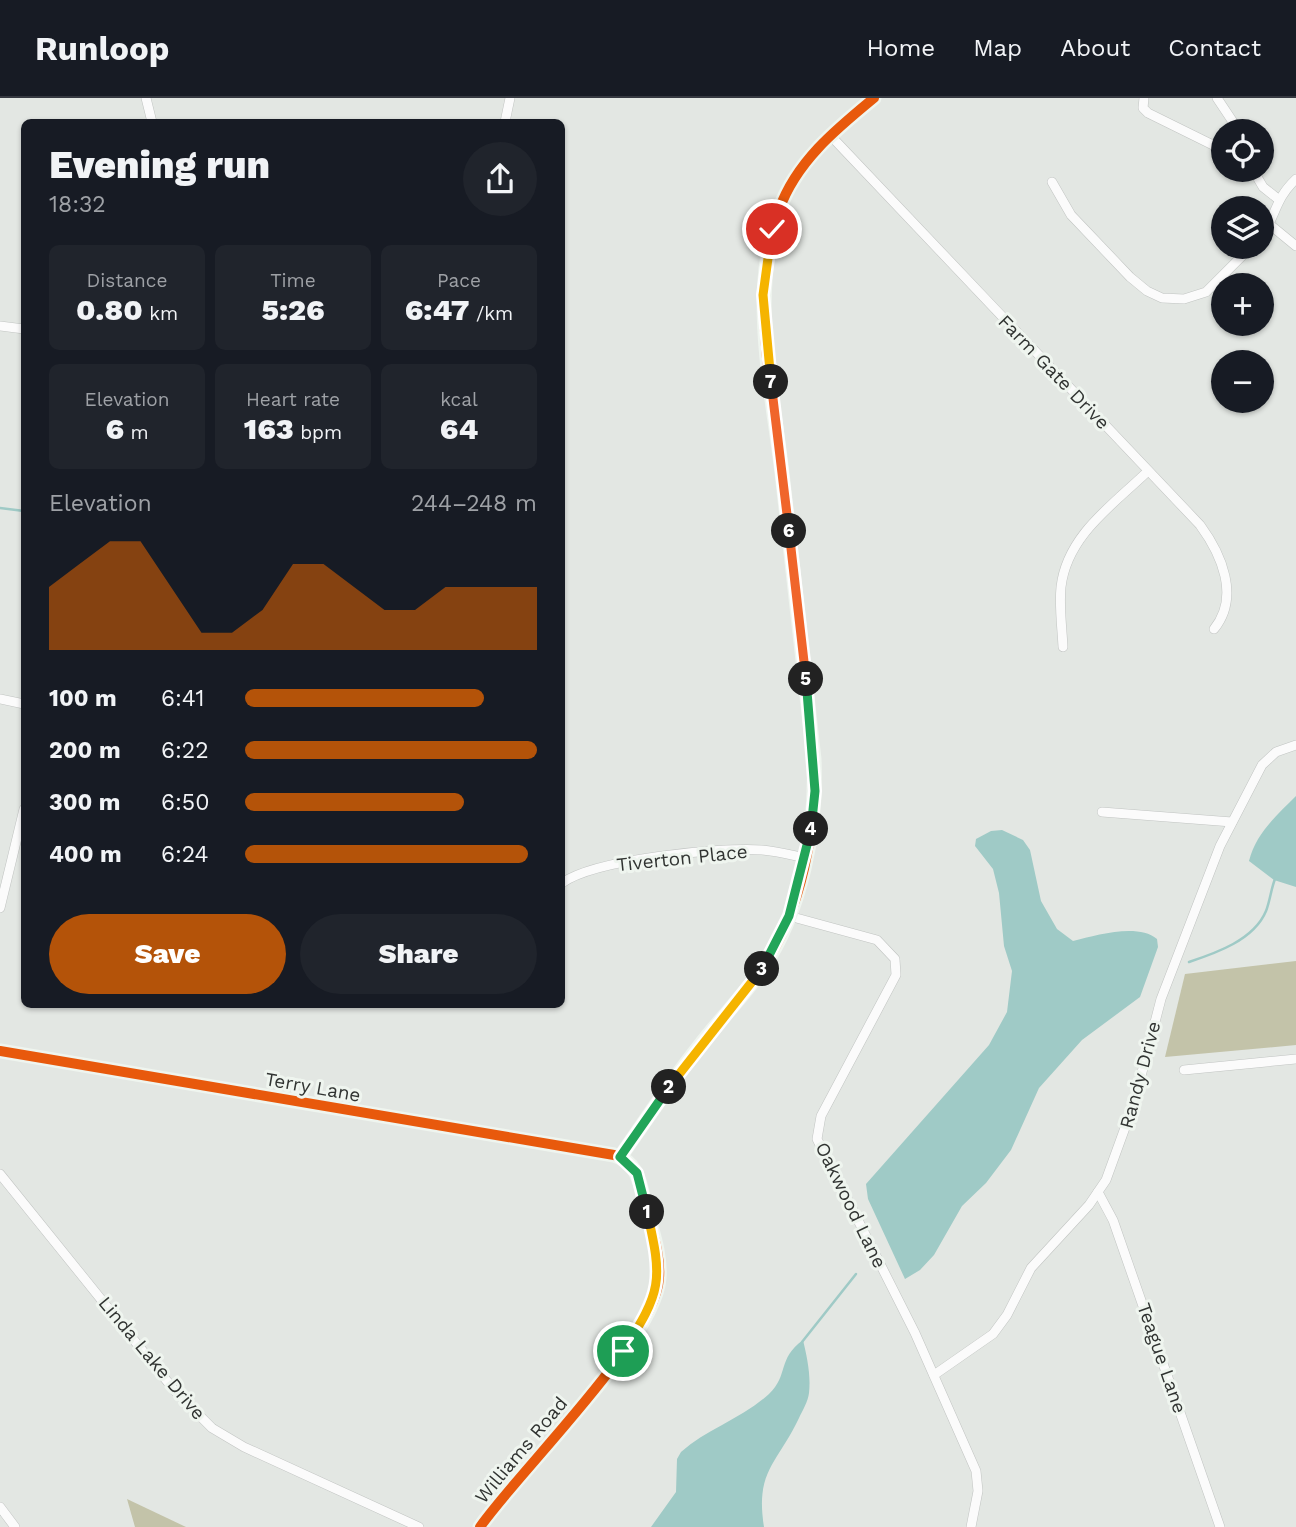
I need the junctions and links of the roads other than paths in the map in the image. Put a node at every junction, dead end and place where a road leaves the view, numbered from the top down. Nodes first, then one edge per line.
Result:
1 (146, 98) edge
2 (510, 98) edge
3 (874, 98) edge
4 (1144, 98) edge
5 (1217, 98) edge
6 (151, 119) edge
7 (506, 119) edge
8 (1231, 119) edge
9 (830, 135) junction
10 (1211, 144) edge
11 (1296, 179) edge
12 (1052, 182) dead end
13 (1259, 182) edge
14 (1278, 199) junction
15 (1274, 210) edge
16 (1274, 228) edge
17 (1296, 246) edge
18 (1239, 259) edge
19 (0, 326) edge
20 (21, 329) edge
21 (1148, 471) junction
22 (1214, 629) dead end
23 (1063, 647) dead end
24 (0, 699) edge
25 (21, 703) edge
26 (1296, 745) edge
27 (1102, 811) dead end
28 (21, 821) edge
29 (1232, 822) junction
30 (805, 859) junction
31 (565, 881) edge
32 (0, 908) edge
33 (789, 916) junction
34 (0, 1051) edge
35 (1296, 1059) edge
36 (1184, 1070) dead end
37 (620, 1157) junction
38 (0, 1174) edge
39 (1098, 1192) junction
40 (934, 1375) junction
41 (0, 1507) edge
42 (9, 1525) edge
43 (419, 1527) edge
44 (480, 1527) edge
45 (971, 1527) edge
46 (1220, 1527) edge

1 - 6 street
2 - 7 street
3 - 9 street
4 - 10 street
5 - 8 street
9 - 21 street, Farm Gate Drive
9 - 30 street
11 - 14 street
12 - 18 street
13 - 14 street
14 - 15 street
16 - 17 street
19 - 20 street
21 - 22 street, Farm Gate Drive
21 - 23 street
24 - 25 street
26 - 29 street, Randy Drive
27 - 29 street
28 - 32 street
29 - 39 street, Randy Drive
30 - 31 street, Tiverton Place
30 - 33 street
33 - 37 street
33 - 40 street, Oakwood Lane
34 - 37 street, Terry Lane
35 - 36 street
37 - 44 street, Williams Road
38 - 43 street, Linda Lake Drive
39 - 40 street, Randy Drive
39 - 46 street, Teague Lane
40 - 45 street, Oakwood Lane
41 - 42 street

